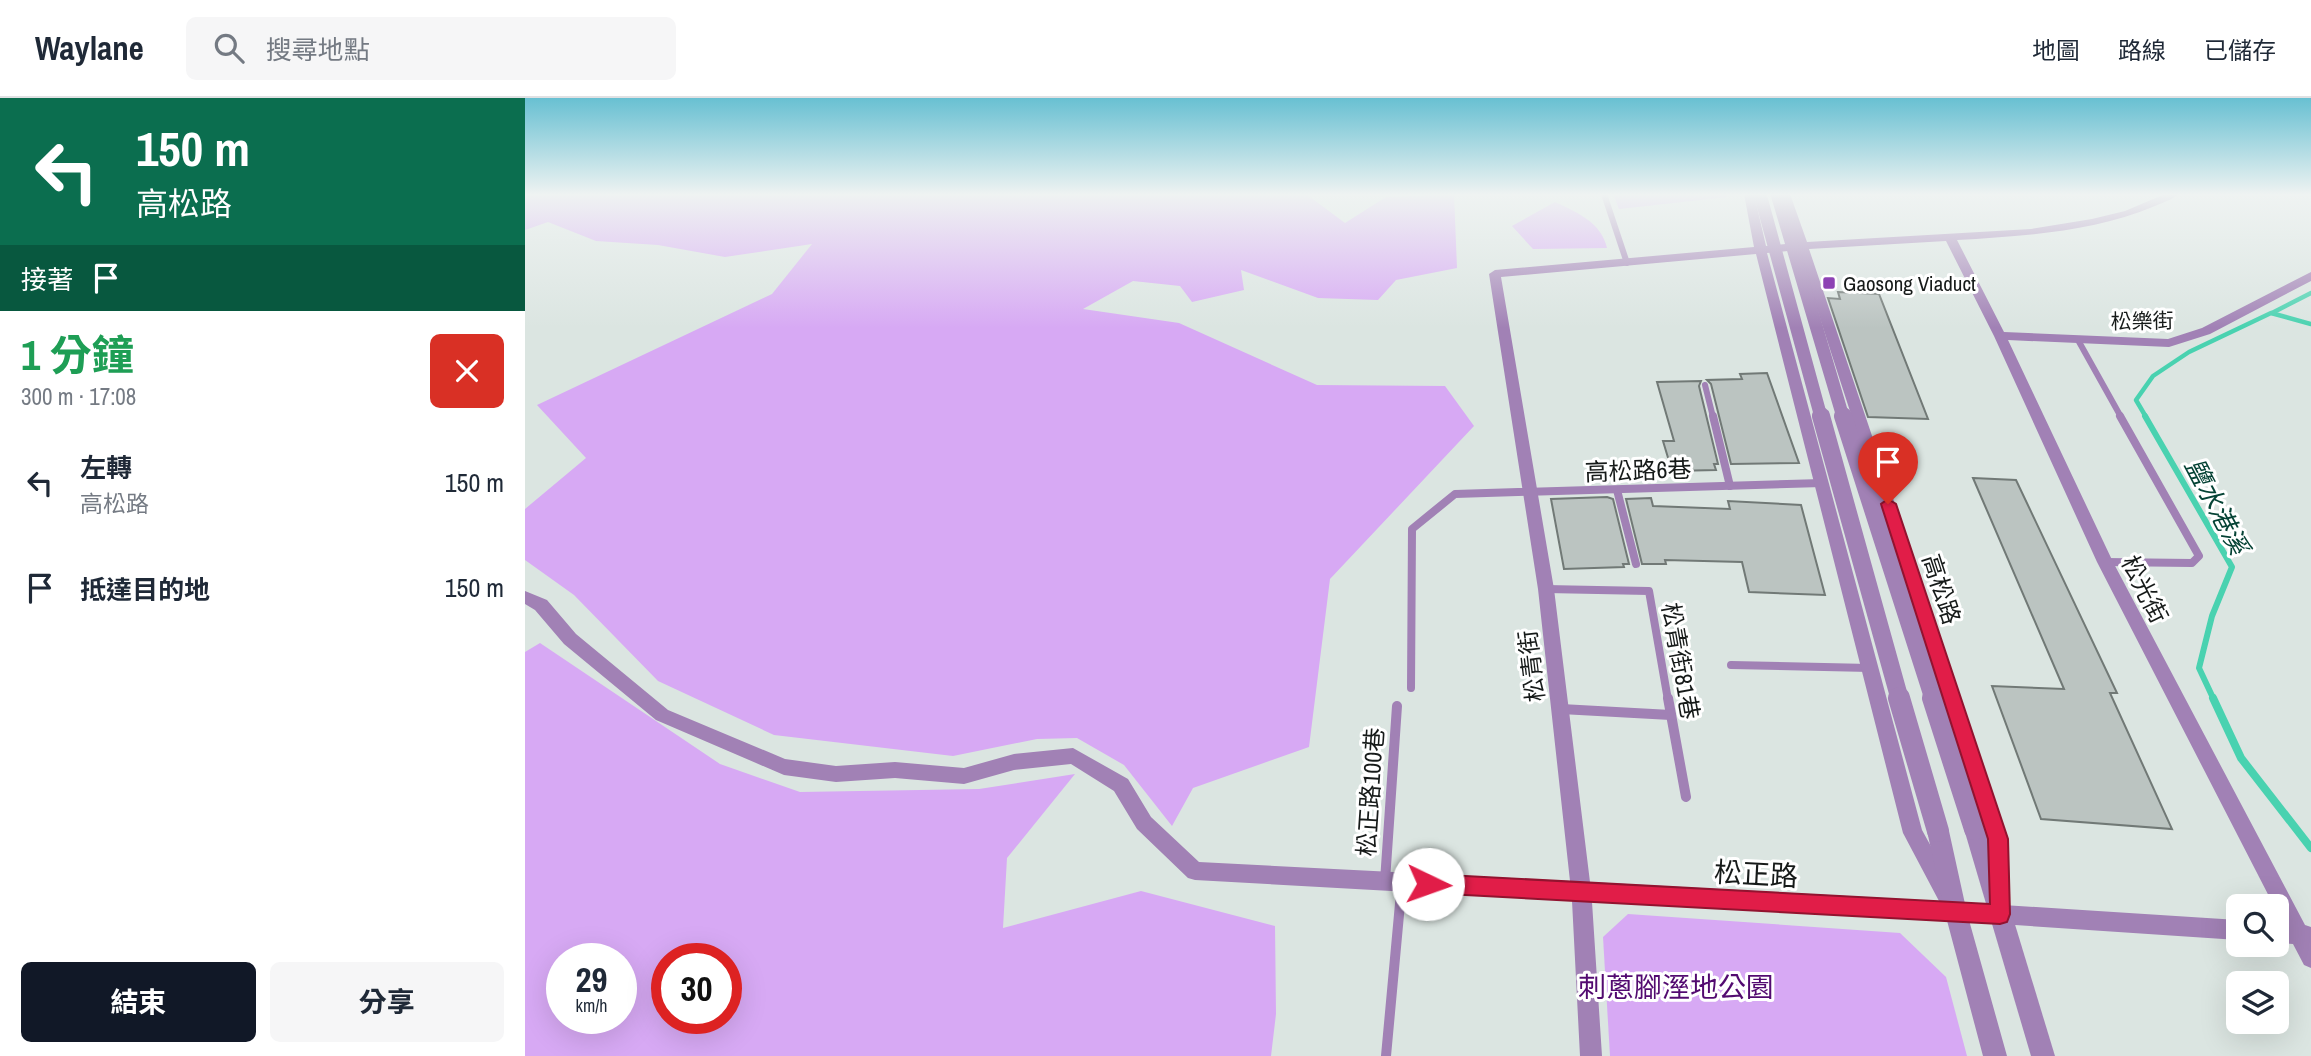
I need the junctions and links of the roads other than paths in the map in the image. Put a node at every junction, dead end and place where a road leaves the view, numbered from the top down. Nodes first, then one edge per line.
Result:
1 (1619, 239) edge
2 (1759, 239) edge
3 (1764, 239) edge
4 (1796, 239) edge
5 (1800, 239) edge
6 (1922, 239) edge
7 (1951, 239) edge
8 (1803, 246) junction
9 (1761, 251) junction
10 (1627, 262) junction
11 (2311, 276) edge
12 (2000, 336) junction
13 (2078, 340) junction
14 (1705, 385) dead end
15 (1822, 484) junction
16 (1730, 486) junction
17 (1617, 490) junction
18 (1531, 492) junction
19 (2105, 562) junction
20 (1636, 564) dead end
21 (1546, 589) junction
22 (525, 597) edge
23 (1731, 665) dead end
24 (1870, 668) junction
25 (1411, 688) dead end
26 (1397, 706) dead end
27 (1561, 709) junction
28 (1671, 715) junction
29 (1686, 797) dead end
30 (1393, 882) junction
31 (1581, 892) junction
32 (1956, 913) junction
33 (2000, 914) junction
34 (2226, 929) edge
35 (2305, 935) edge
36 (2311, 958) edge
37 (1386, 1056) edge
38 (1591, 1056) edge
39 (1995, 1056) edge
40 (2043, 1056) edge

1 - 10 lane
2 - 9 street
3 - 32 street, bridge
4 - 33 street, 高松路, bridge
5 - 8 street, 高松路
6 - 8 street
7 - 12 street, 松光街
8 - 9 street
8 - 33 street, 高松路
9 - 10 street
9 - 15 street
10 - 18 street, 松青街
11 - 13 street, 松樂街
12 - 13 street, 松樂街
12 - 19 street, 松光街
13 - 19 lane
14 - 16 lane
15 - 16 lane, 高松路6巷
15 - 24 street
16 - 17 lane, 高松路6巷
17 - 18 lane, 高松路6巷
17 - 20 lane
18 - 21 street, 松青街
18 - 25 lane, 高松路6巷
19 - 35 street, 松光街
21 - 27 street, 松青街
21 - 28 lane, 松青街81巷
22 - 30 street, 松正路
23 - 24 lane
24 - 32 street
26 - 30 lane, 松正路100巷
27 - 28 lane
27 - 31 street, 松青街
28 - 29 lane, 松青街81巷
30 - 31 street, 松正路
30 - 37 lane, 松正路100巷
31 - 32 street, 松正路
31 - 38 street, 松青街
32 - 33 street, 松正路
32 - 39 street
33 - 34 street, 松正路
33 - 40 street, 高松路
35 - 36 street, 松光街

